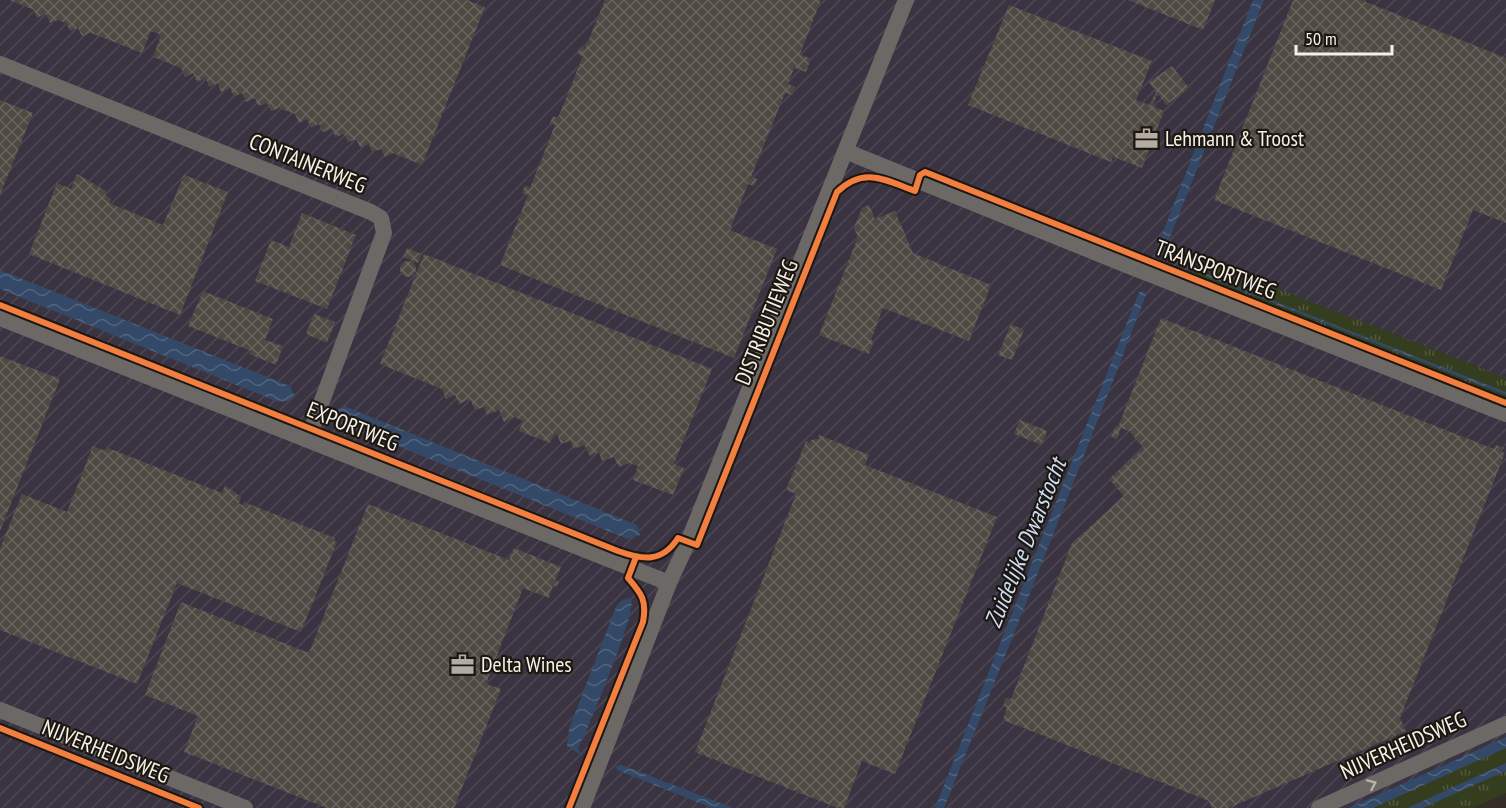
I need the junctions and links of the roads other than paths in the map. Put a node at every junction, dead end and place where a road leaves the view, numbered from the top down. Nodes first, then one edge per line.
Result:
1 (906, 0) edge
2 (0, 64) edge
3 (845, 151) junction
4 (0, 318) edge
5 (1506, 414) edge
6 (308, 439) junction
7 (669, 583) junction
8 (0, 710) edge
9 (1506, 724) edge
10 (245, 808) edge
11 (582, 808) edge
12 (1319, 808) edge

1 - 3 street, DISTRIBUTIEWEG
2 - 6 street, CONTAINERWEG
3 - 5 street, TRANSPORTWEG
3 - 7 street, DISTRIBUTIEWEG
4 - 6 street, EXPORTWEG
6 - 7 street, EXPORTWEG
7 - 11 street, DISTRIBUTIEWEG
8 - 10 street, NIJVERHEIDSWEG
12 -> 9 street, NIJVERHEIDSWEG

